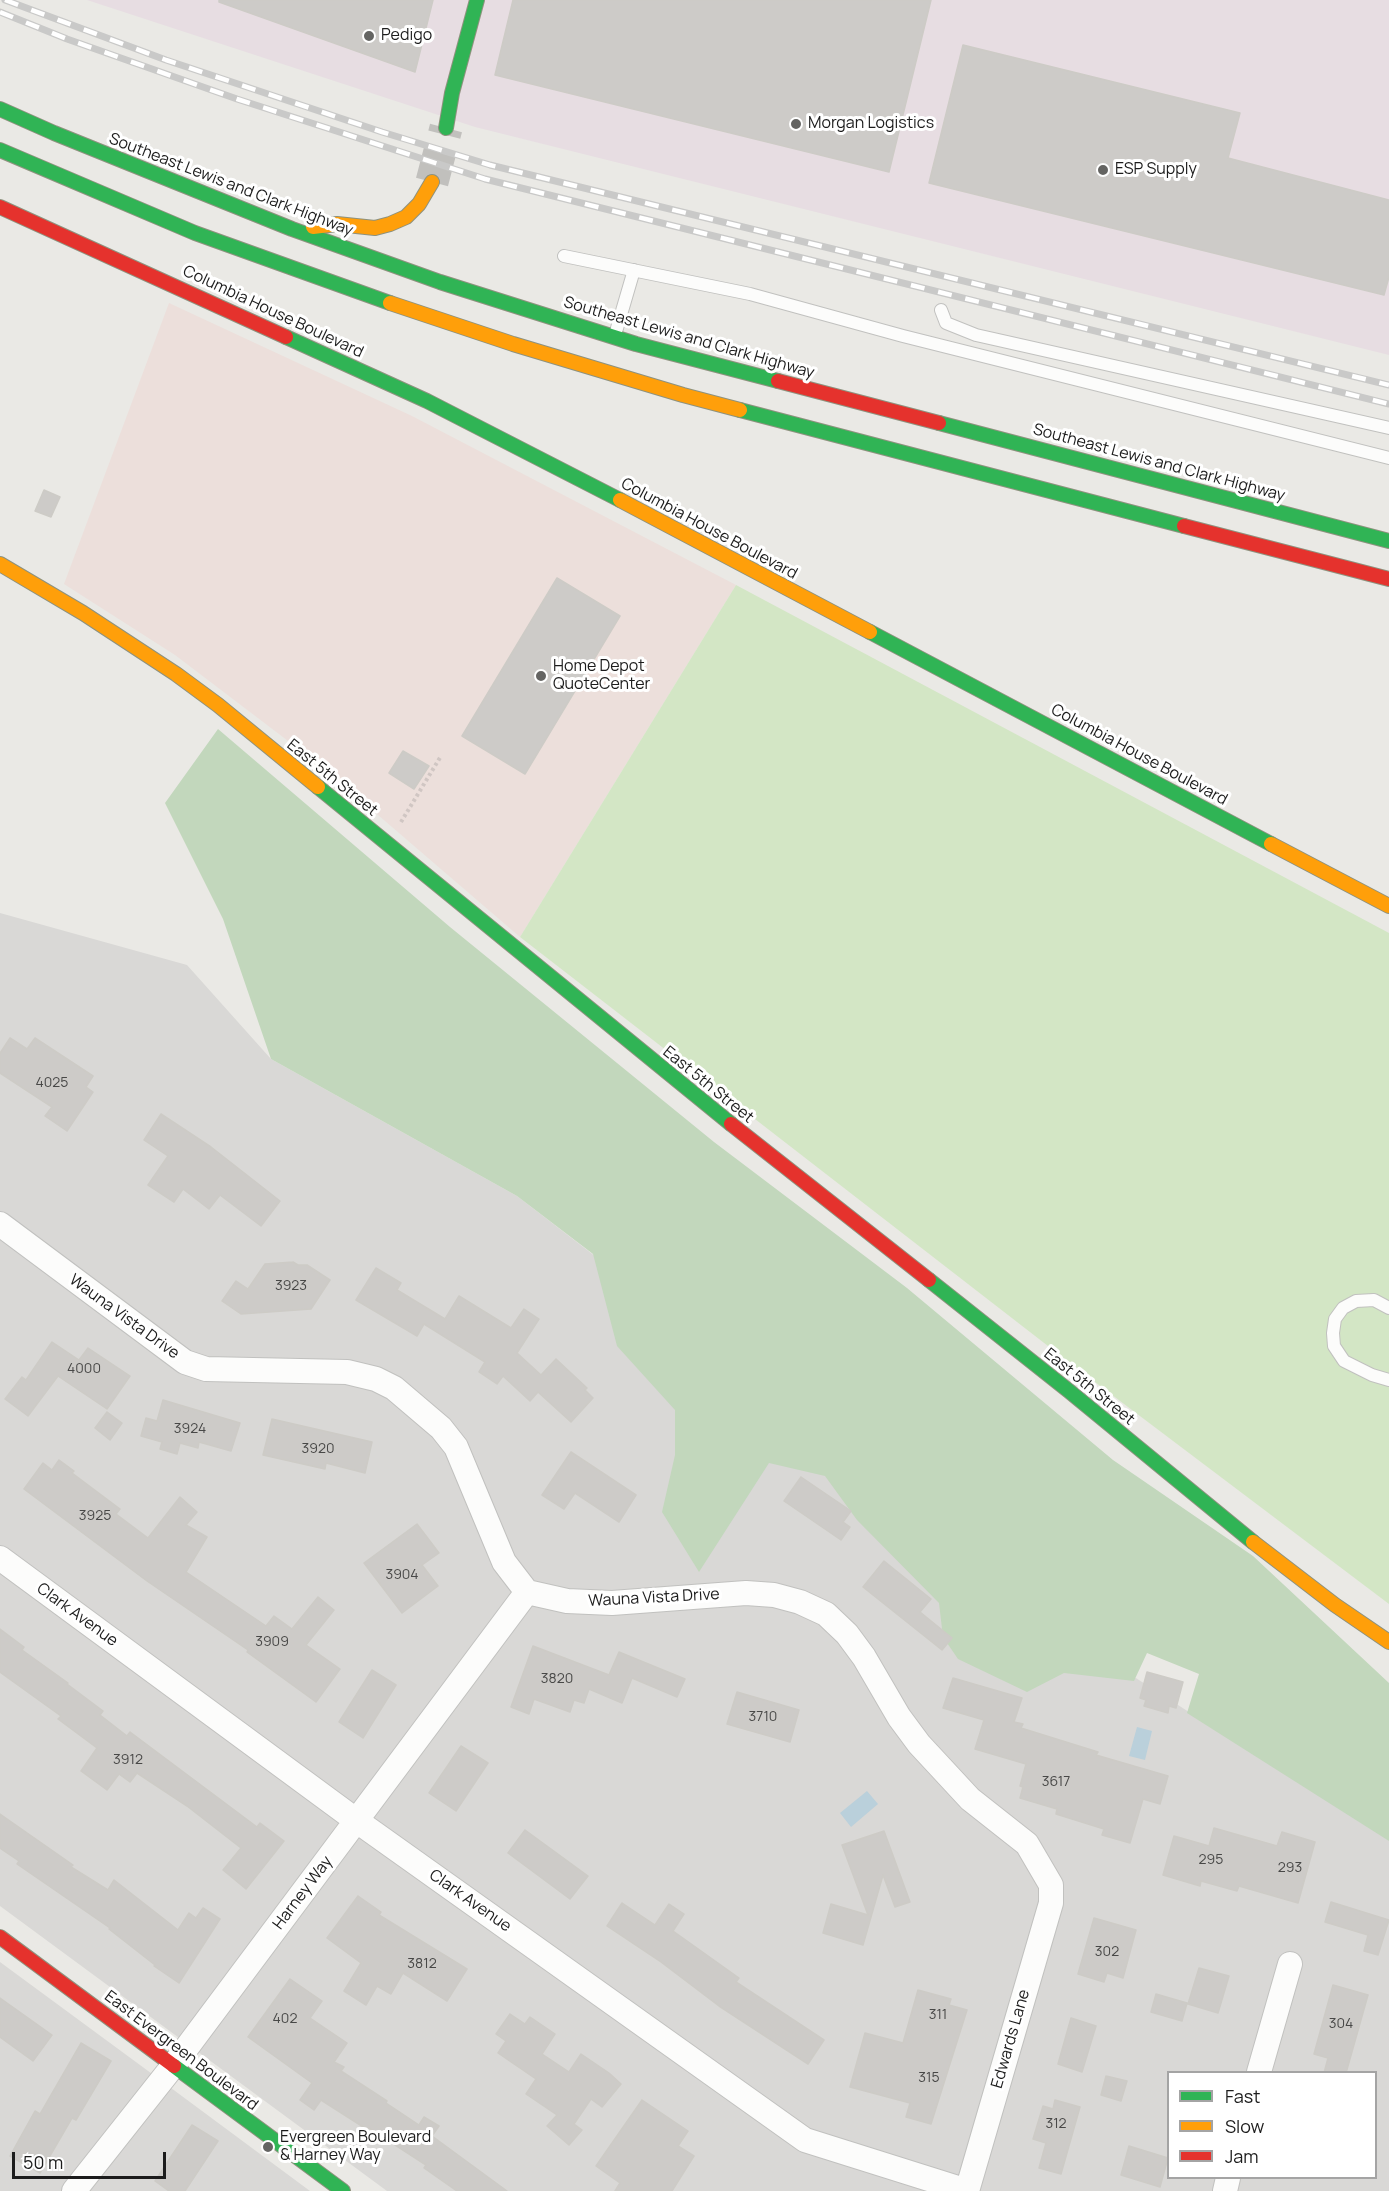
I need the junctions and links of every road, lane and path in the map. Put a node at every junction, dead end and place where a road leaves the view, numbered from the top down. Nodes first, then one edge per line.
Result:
1 (477, 0) edge
2 (0, 109) edge
3 (446, 128) tunnel mouth
4 (0, 150) edge
5 (432, 182) tunnel mouth
6 (0, 207) edge
7 (292, 229) junction
8 (564, 256) dead end
9 (634, 270) junction
10 (941, 310) dead end
11 (615, 337) junction
12 (1389, 428) edge
13 (1389, 458) edge
14 (1389, 541) edge
15 (0, 564) edge
16 (1389, 579) edge
17 (441, 756) dead end
18 (405, 815) dead end
19 (1389, 906) edge
20 (0, 1224) edge
21 (1389, 1308) edge
22 (1389, 1380) edge
23 (0, 1558) edge
24 (527, 1592) junction
25 (1389, 1642) edge
26 (357, 1821) junction
27 (1051, 1886) joint
28 (0, 1936) edge
29 (1290, 1964) dead end
30 (173, 2066) junction
31 (1260, 2071) edge
32 (74, 2191) edge
33 (343, 2191) edge
34 (967, 2191) edge

1 - 3 main road
2 - 7 main road, Southeast Lewis and Clark Highway
4 - 16 main road
5 - 7 main road
6 - 19 main road, Columbia House Boulevard
7 - 11 main road, Southeast Lewis and Clark Highway
8 - 9 lane
9 - 11 lane
9 - 13 lane
10 - 12 lane
11 - 14 main road, Southeast Lewis and Clark Highway
15 - 25 main road, East 5th Street
17 - 18 path
20 - 24 street, Wauna Vista Drive
21 - 22 lane
23 - 26 street, Clark Avenue
24 - 26 street, Harney Way
24 - 27 street, Wauna Vista Drive
26 - 30 street, Harney Way
26 - 34 street, Clark Avenue
27 - 34 street, Edwards Lane
28 - 30 main road, East Evergreen Boulevard
29 - 31 street
30 - 32 street, Harney Way
30 - 33 main road, East Evergreen Boulevard

